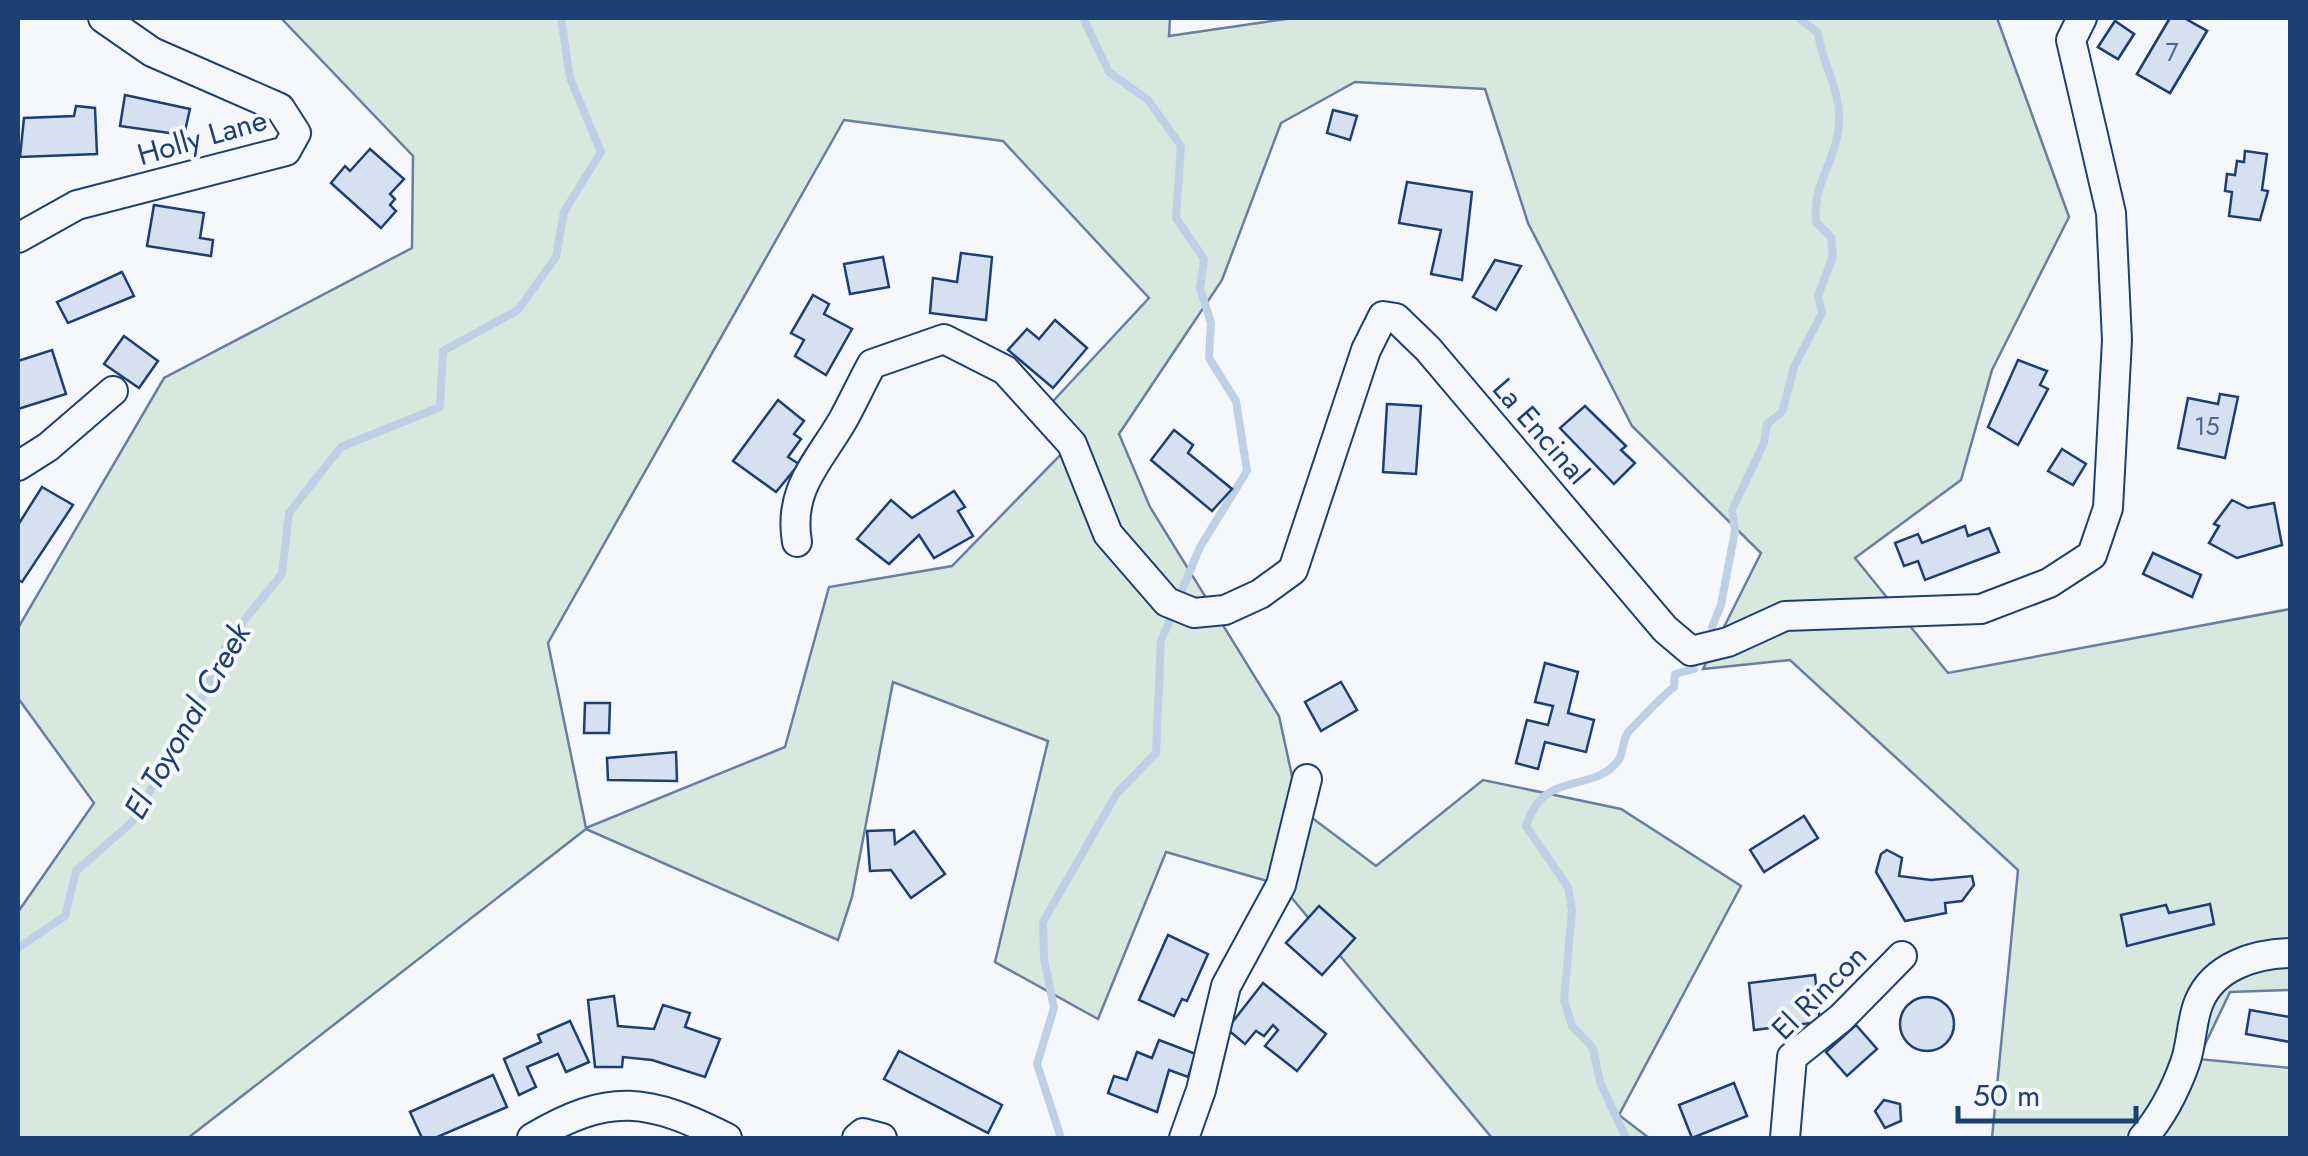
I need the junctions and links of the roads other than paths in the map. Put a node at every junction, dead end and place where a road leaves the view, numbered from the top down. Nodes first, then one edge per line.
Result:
1 (102, 18) edge
2 (2082, 18) edge
3 (18, 238) edge
4 (113, 391) dead end
5 (18, 466) edge
6 (797, 542) dead end
7 (1307, 779) dead end
8 (2290, 953) edge
9 (1902, 956) dead end
10 (532, 1138) edge
11 (727, 1138) edge
12 (857, 1138) edge
13 (882, 1138) edge
14 (1184, 1138) edge
15 (1785, 1138) edge
16 (2143, 1138) edge

1 - 3 street, Holly Lane
2 - 6 street, La Encinal
4 - 5 street
7 - 14 street
8 - 16 street
9 - 15 street, El Rincon
10 - 11 street
12 - 13 street

